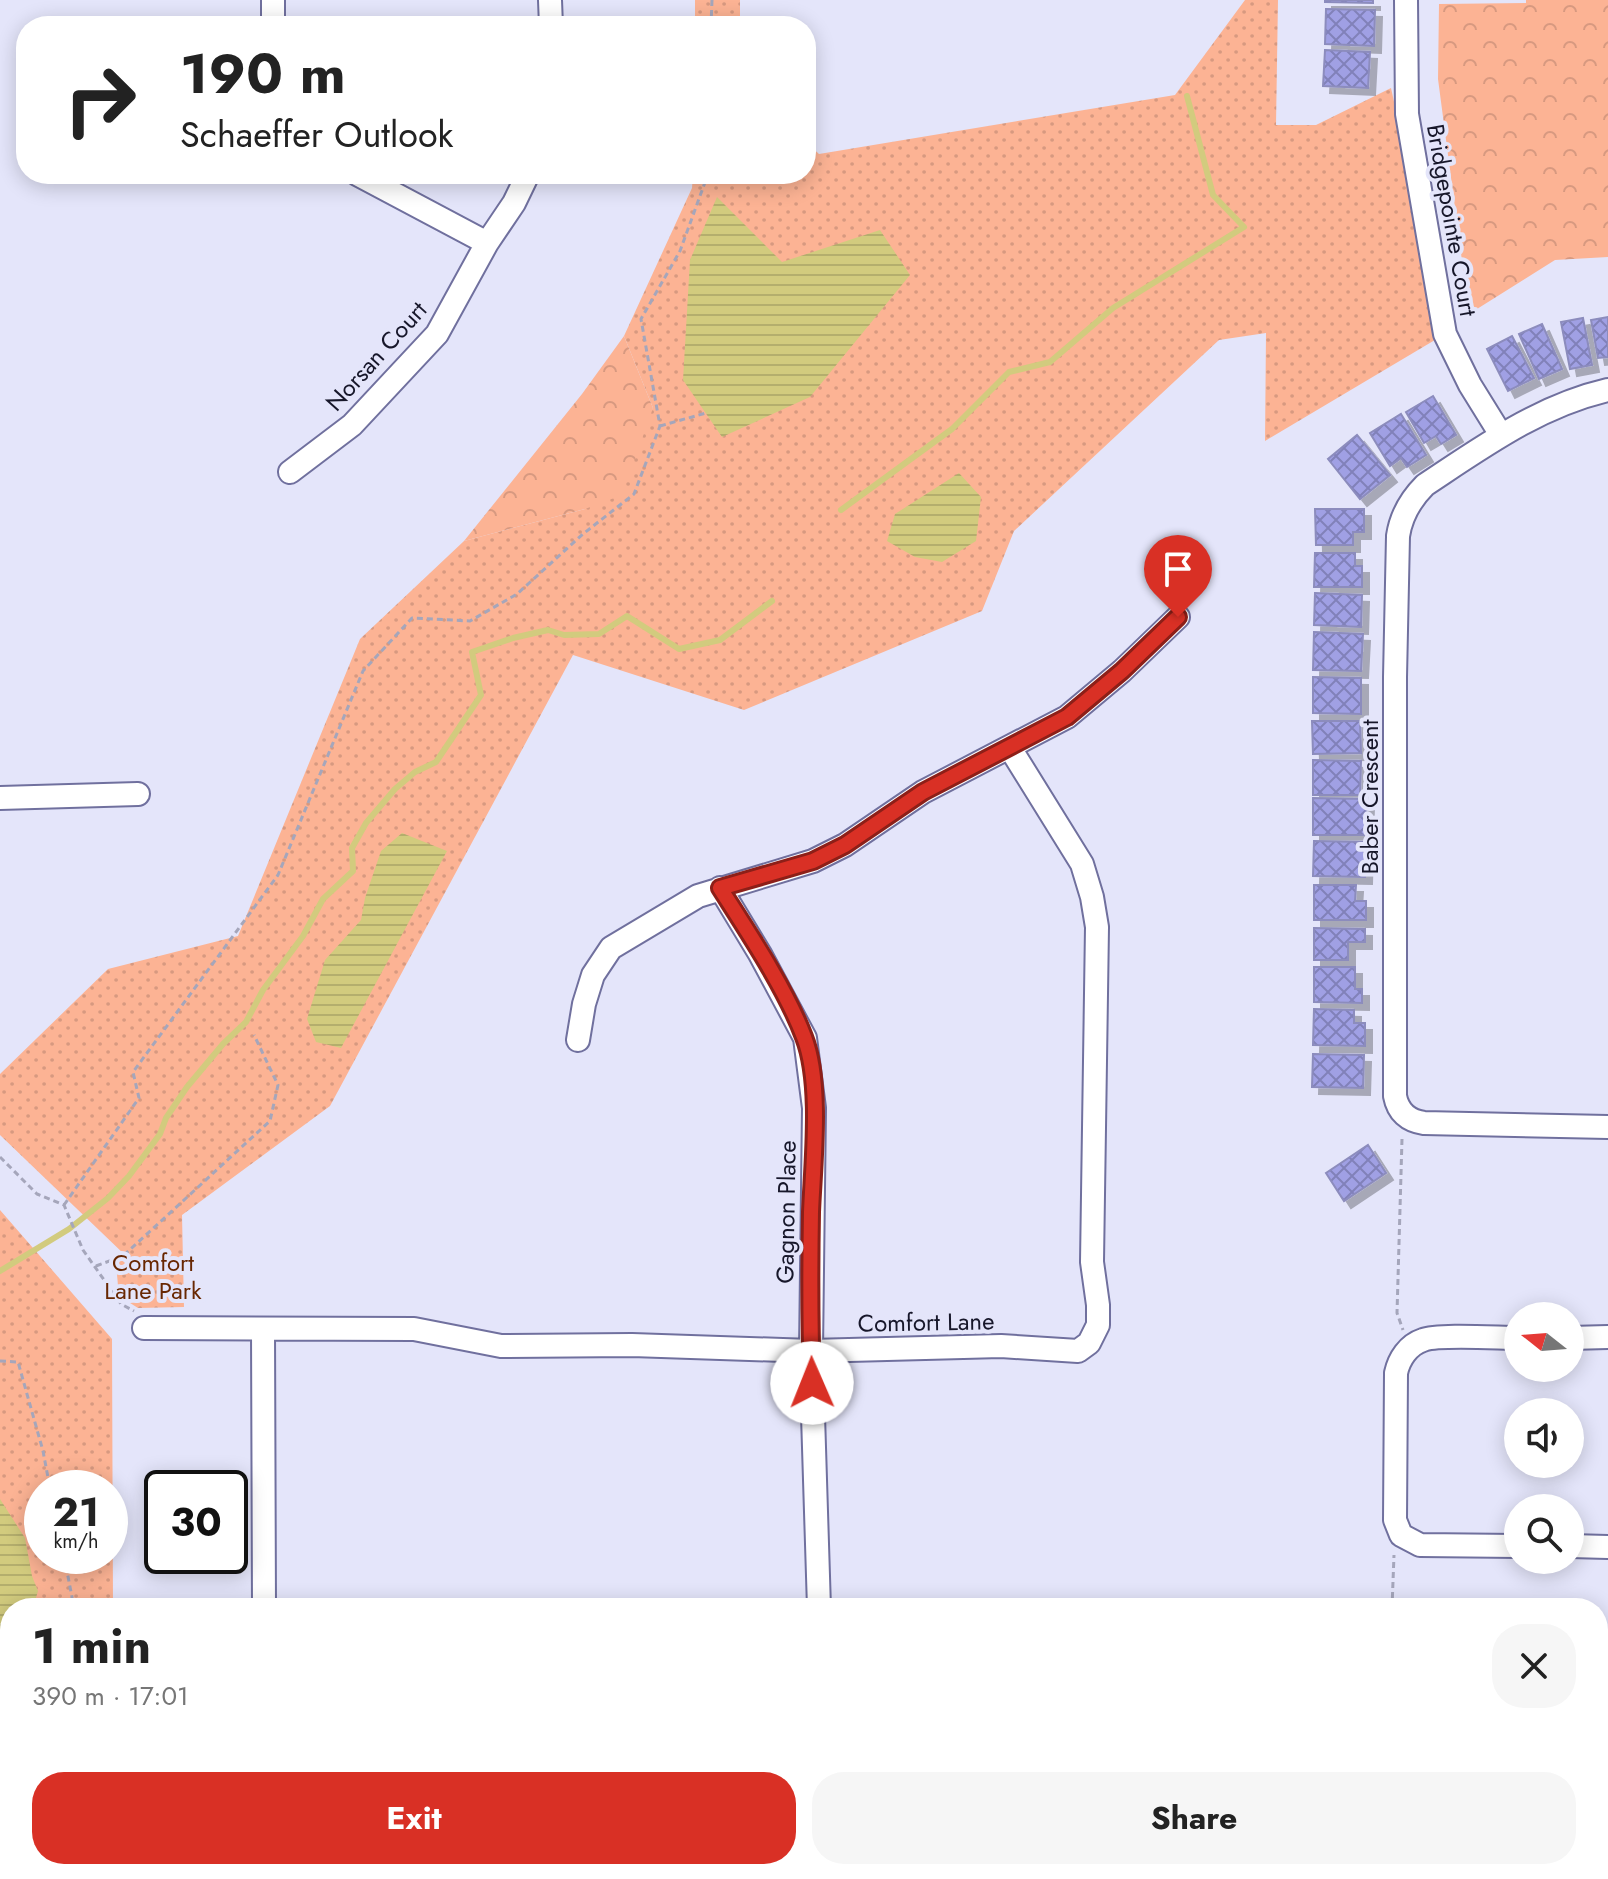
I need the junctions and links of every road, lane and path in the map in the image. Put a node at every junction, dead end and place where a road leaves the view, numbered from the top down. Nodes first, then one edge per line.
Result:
1 (1406, 0) edge
2 (376, 184) edge
3 (523, 184) edge
4 (704, 184) edge
5 (487, 243) junction
6 (1608, 390) edge
7 (706, 413) dead end
8 (660, 426) junction
9 (1501, 435) junction
10 (290, 472) dead end
11 (1178, 617) dead end
12 (1010, 748) junction
13 (138, 794) dead end
14 (0, 798) edge
15 (720, 888) junction
16 (254, 1035) dead end
17 (578, 1040) dead end
18 (1402, 1112) junction
19 (1608, 1127) edge
20 (0, 1157) edge
21 (64, 1205) junction
22 (96, 1266) junction
23 (144, 1328) joint
24 (263, 1329) junction
25 (1608, 1337) edge
26 (1504, 1338) edge
27 (1584, 1338) edge
28 (1409, 1349) junction
29 (811, 1351) junction
30 (0, 1361) edge
31 (47, 1470) edge
32 (1398, 1531) junction
33 (1504, 1546) edge
34 (1584, 1546) edge
35 (1608, 1547) edge
36 (68, 1574) edge
37 (72, 1598) edge
38 (264, 1598) edge
39 (819, 1598) edge
40 (1392, 1598) edge

1 - 9 street, Bridgepointe Court
2 - 5 street
3 - 5 street, Norsan Court
4 - 8 path
5 - 10 street, Norsan Court
6 - 9 street, Baber Crescent
7 - 8 path
8 - 21 path
9 - 18 street, Baber Crescent
11 - 12 street
12 - 15 street
12 - 29 street, Comfort Lane
13 - 14 street
15 - 17 street
15 - 29 street, Gagnon Place
16 - 22 path
18 - 19 street
18 - 28 path
20 - 21 path
21 - 22 path
22 - 23 path
23 - 24 street, Comfort Lane
24 - 29 street, Comfort Lane
24 - 38 street
25 - 27 street
26 - 28 street
28 - 32 street
29 - 39 street, Gagnon Place
30 - 31 path
32 - 33 street
32 - 40 path
34 - 35 street
36 - 37 path

